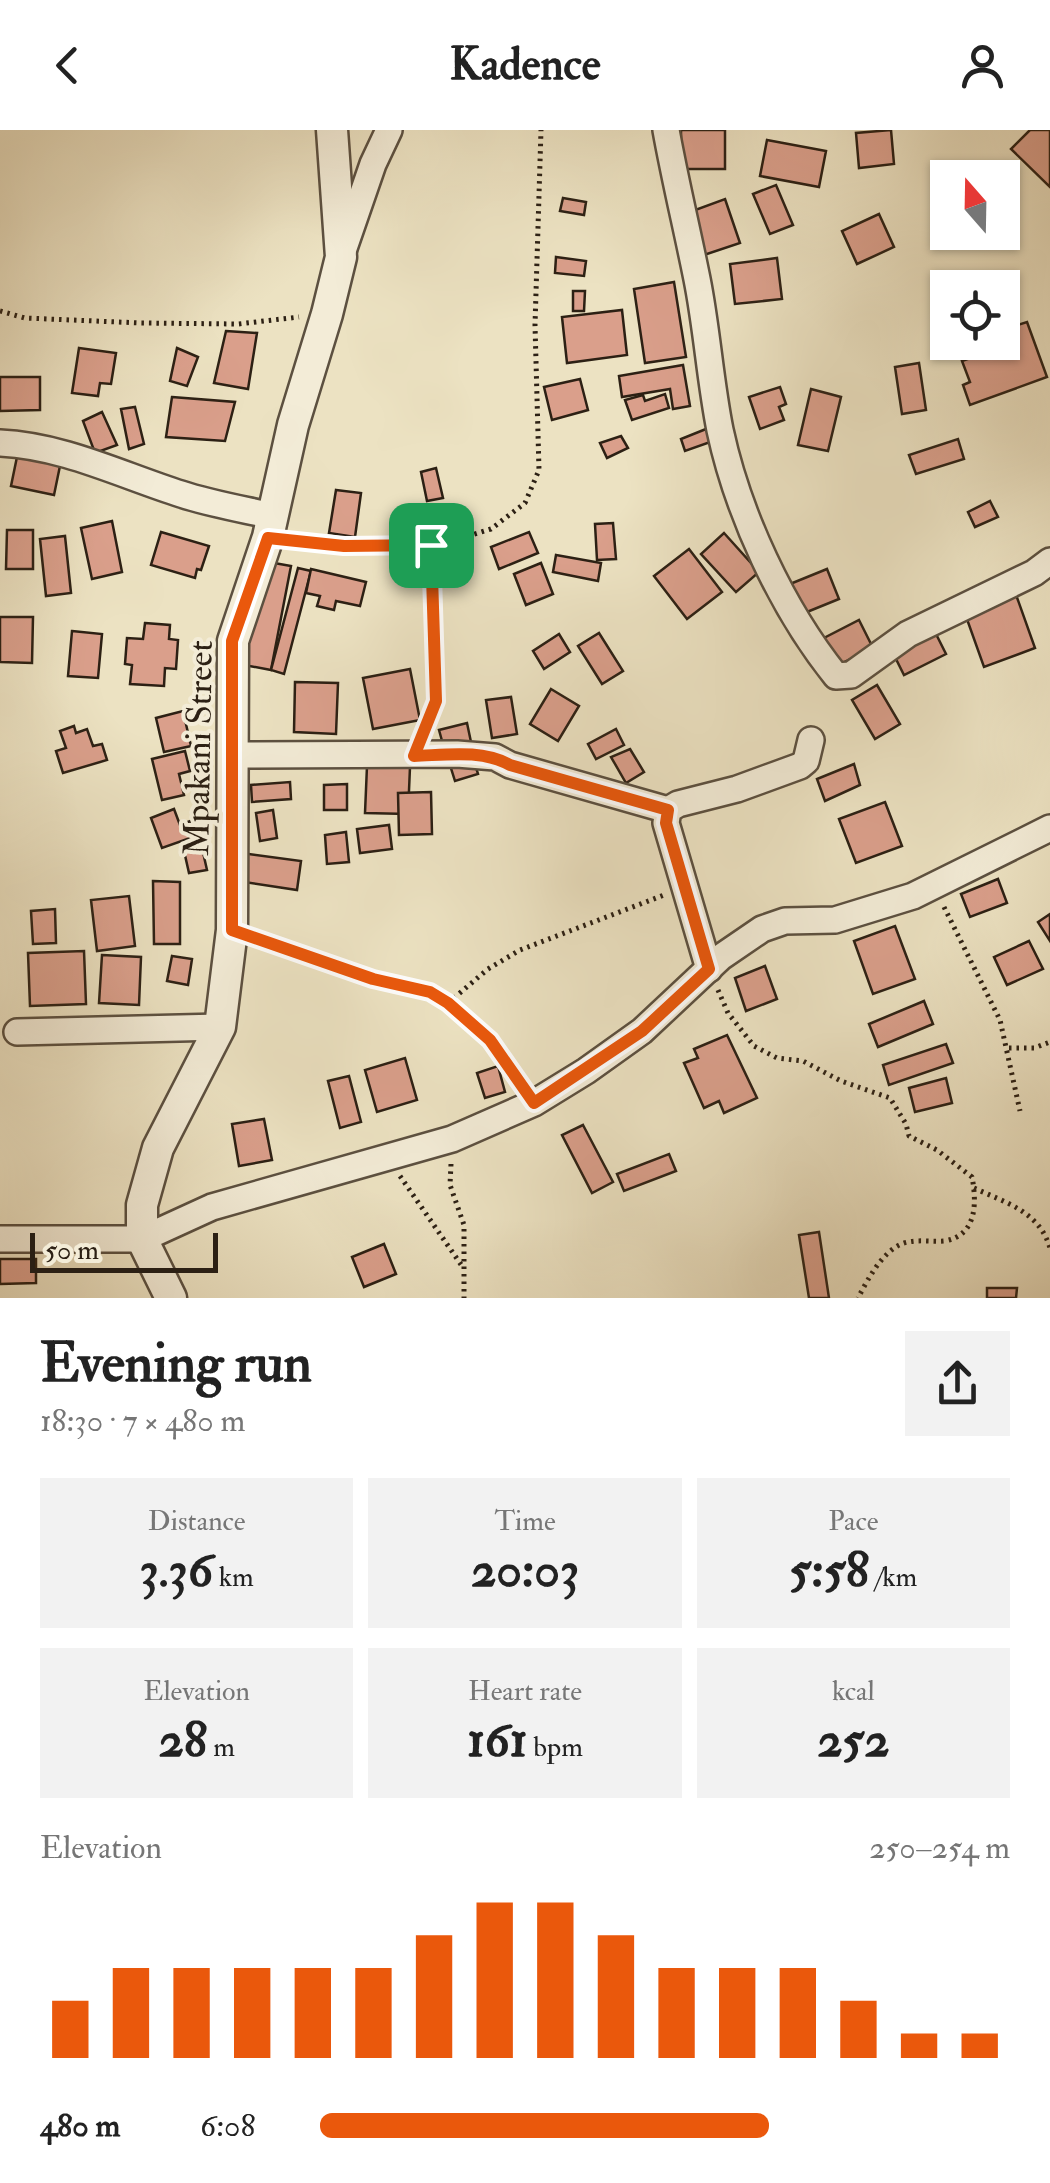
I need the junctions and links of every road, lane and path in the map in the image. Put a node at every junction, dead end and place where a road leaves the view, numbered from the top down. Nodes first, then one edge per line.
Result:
1 (332, 130) edge
2 (389, 130) edge
3 (541, 130) edge
4 (666, 130) edge
5 (341, 257) junction
6 (0, 311) edge
7 (327, 314) junction
8 (0, 443) edge
9 (270, 527) junction
10 (431, 545) junction
11 (1050, 561) edge
12 (811, 740) dead end
13 (232, 755) junction
14 (414, 756) junction
15 (668, 810) junction
16 (1050, 828) edge
17 (933, 887) junction
18 (685, 888) junction
19 (232, 930) junction
20 (709, 969) junction
21 (448, 1003) junction
22 (220, 1027) junction
23 (17, 1032) dead end
24 (1050, 1042) edge
25 (1008, 1048) junction
26 (534, 1103) junction
27 (1020, 1112) dead end
28 (452, 1139) junction
29 (386, 1159) junction
30 (974, 1188) junction
31 (0, 1239) edge
32 (142, 1239) junction
33 (1050, 1248) edge
34 (463, 1268) junction
35 (171, 1298) edge
36 (464, 1298) edge
37 (858, 1298) edge

1 - 5 street, Mpakani Street
2 - 5 street
3 - 10 path
4 - 11 street
5 - 7 street, Mpakani Street
6 - 7 path
7 - 9 street, Mpakani Street
8 - 9 street
9 - 10 path
9 - 13 street, Mpakani Street
10 - 14 path
12 - 15 street
13 - 14 street
13 - 19 street, Mpakani Street
14 - 15 street
15 - 18 street
16 - 17 street
17 - 20 street
17 - 25 path
18 - 20 street
18 - 21 path
19 - 21 path
19 - 22 street, Mpakani Street
20 - 26 street
20 - 30 path
21 - 26 path
22 - 23 street
22 - 32 street, Mpakani Street
24 - 25 path
25 - 27 path
26 - 28 street
28 - 29 street
28 - 34 path
29 - 32 street
29 - 34 path
30 - 33 path
30 - 37 path
31 - 32 street
32 - 35 street
34 - 36 path

